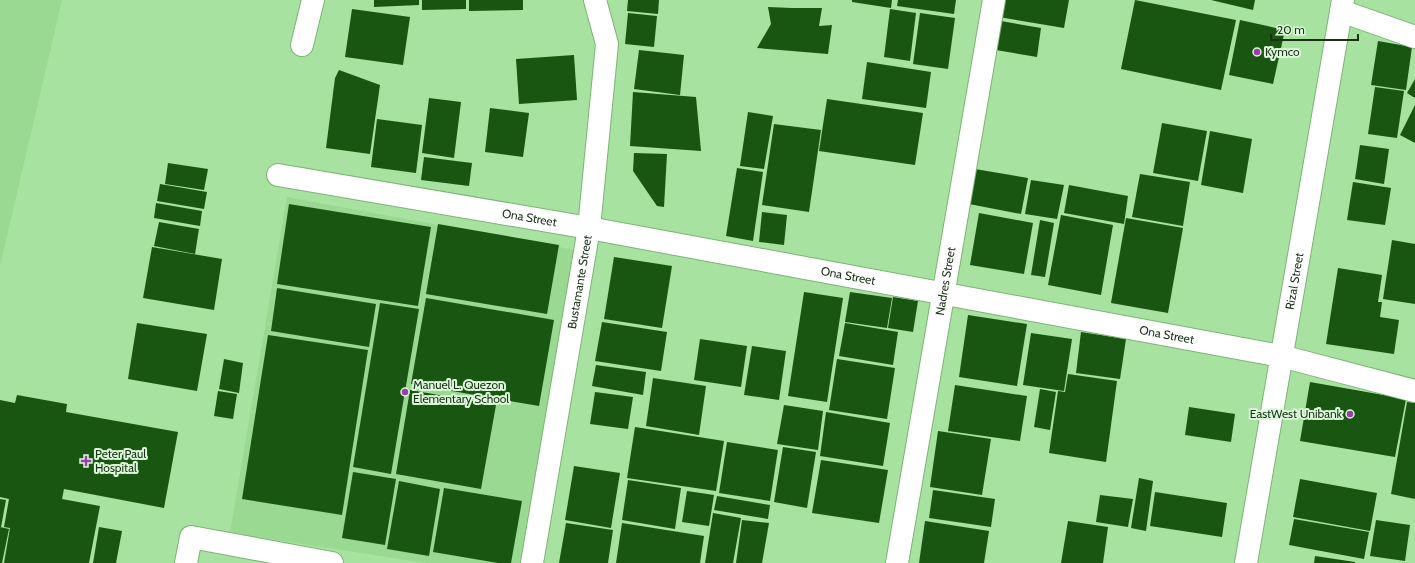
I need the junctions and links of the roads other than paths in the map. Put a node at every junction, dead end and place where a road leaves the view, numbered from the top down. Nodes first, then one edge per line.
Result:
1 (313, 0) edge
2 (595, 0) edge
3 (994, 0) edge
4 (1342, 5) edge
5 (1415, 37) edge
6 (302, 45) dead end
7 (278, 175) dead end
8 (589, 228) junction
9 (943, 292) junction
10 (1281, 356) junction
11 (1415, 391) edge
12 (186, 563) edge
13 (332, 563) edge
14 (532, 563) edge
15 (897, 563) edge
16 (1246, 563) edge

1 - 6 street
2 - 8 street, Bustamante Street
3 - 9 street, Nadres Street
4 - 5 street
4 - 10 street, Rizal Street
7 - 8 street, Ona Street
8 - 9 street, Ona Street
8 - 14 street, Bustamante Street
9 - 10 street, Ona Street
9 - 15 street, Nadres Street
10 - 11 street, Ona Street
10 - 16 street, Rizal Street
12 - 13 street

